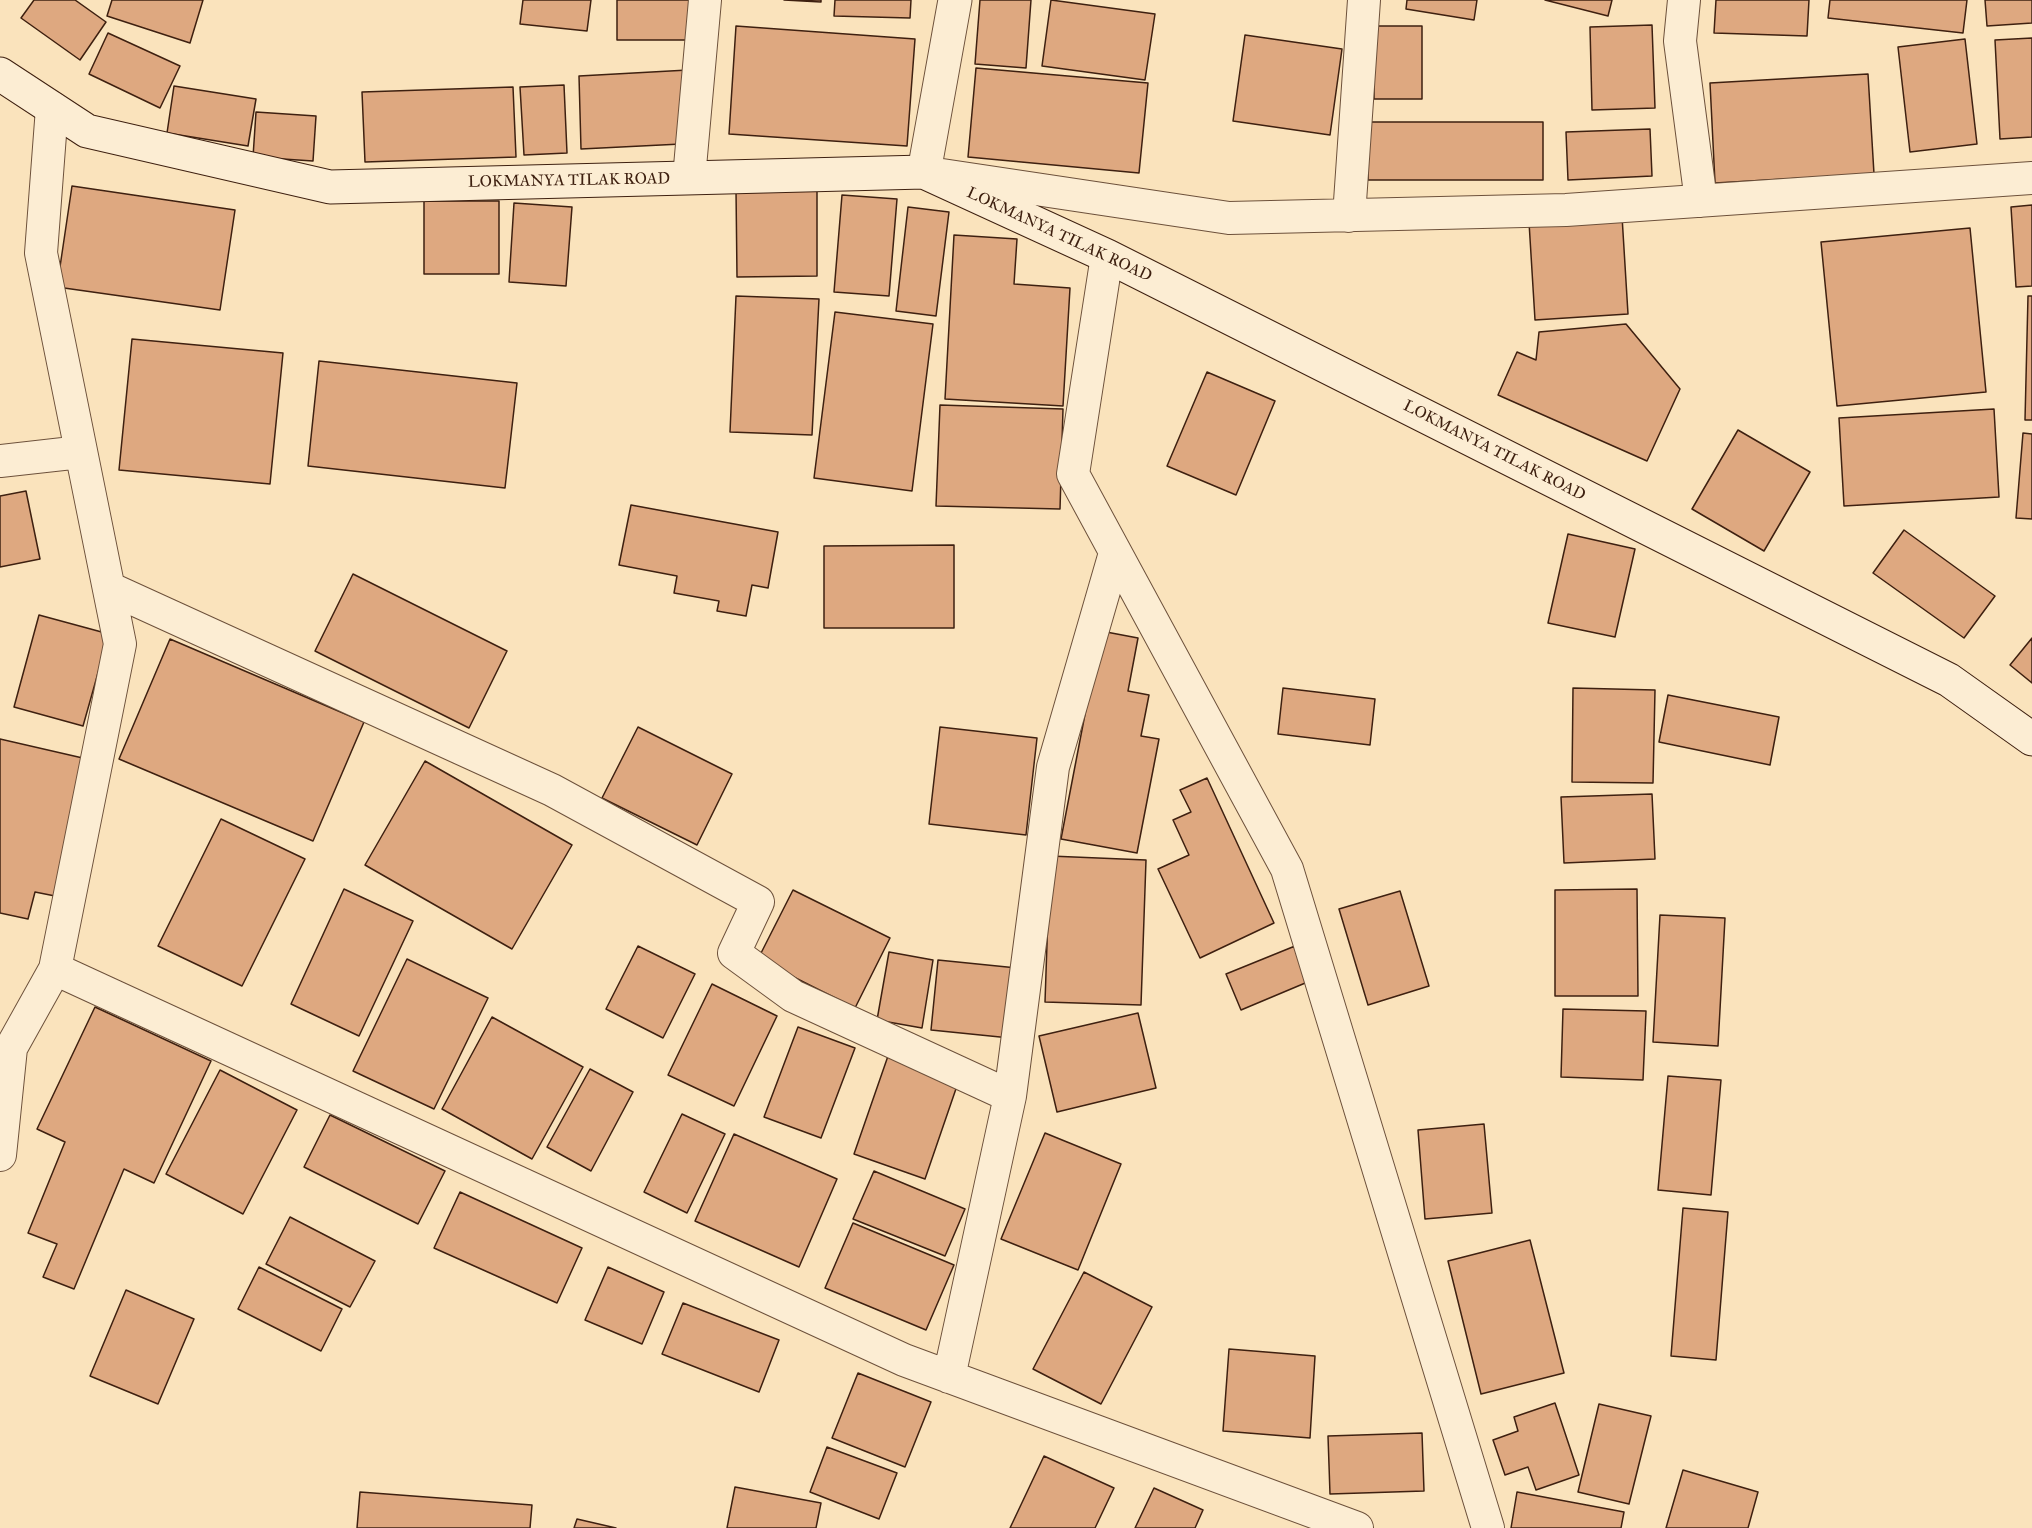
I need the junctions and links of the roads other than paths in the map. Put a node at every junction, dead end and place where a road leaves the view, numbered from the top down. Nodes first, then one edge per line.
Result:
1 (705, 0) edge
2 (955, 0) edge
3 (1364, 0) edge
4 (1684, 0) edge
5 (0, 74) edge
6 (52, 108) junction
7 (924, 172) junction
8 (689, 178) junction
9 (2032, 178) edge
10 (1701, 201) junction
11 (1349, 216) junction
12 (1107, 256) junction
13 (81, 452) junction
14 (0, 461) edge
15 (1115, 553) junction
16 (110, 588) junction
17 (2032, 739) edge
18 (55, 969) junction
19 (1010, 1096) junction
20 (0, 1155) edge
21 (949, 1377) junction
22 (1357, 1528) edge
23 (1488, 1528) edge

1 - 8 street
2 - 7 main road
3 - 11 street
4 - 10 street
5 - 6 main road, LOKMANYA TILAK ROAD
6 - 8 main road, LOKMANYA TILAK ROAD
6 - 13 street
7 - 8 main road, LOKMANYA TILAK ROAD
7 - 11 street
7 - 12 main road, LOKMANYA TILAK ROAD
9 - 10 street
10 - 11 street
12 - 15 street
12 - 17 main road, LOKMANYA TILAK ROAD
13 - 14 street
13 - 16 street
15 - 19 street
15 - 23 street
16 - 18 street
16 - 19 street
18 - 20 street
18 - 21 street
19 - 21 street
21 - 22 street

